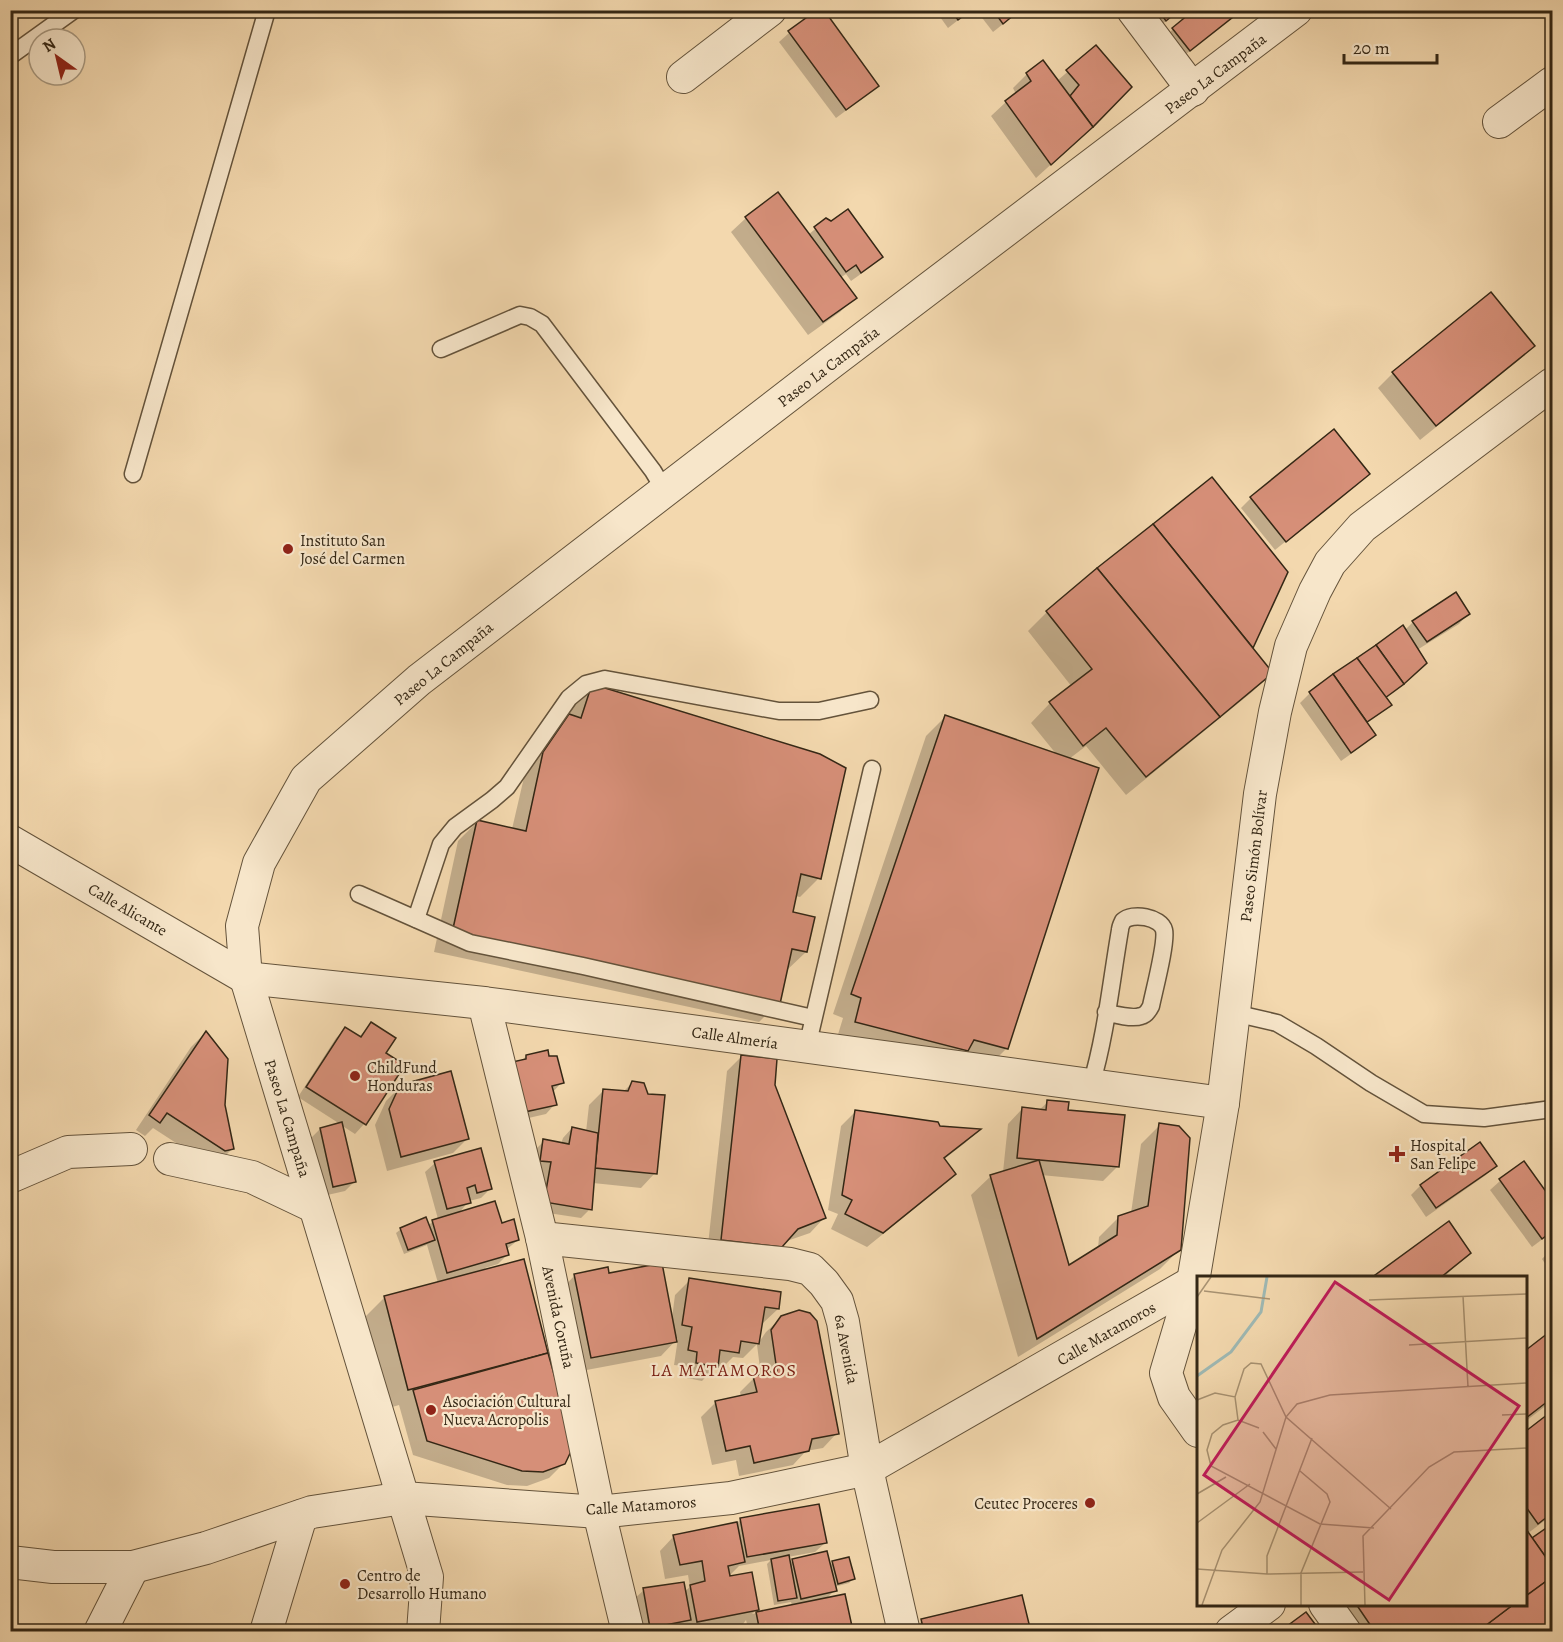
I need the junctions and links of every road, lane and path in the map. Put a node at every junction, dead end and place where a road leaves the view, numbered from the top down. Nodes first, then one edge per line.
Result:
1 (74, 10) edge
2 (267, 10) edge
3 (770, 10) edge
4 (1133, 10) edge
5 (1296, 10) edge
6 (10, 56) edge
7 (683, 77) dead end
8 (1552, 83) edge
9 (1193, 90) junction
10 (1499, 122) dead end
11 (441, 349) dead end
12 (1552, 384) edge
13 (133, 474) dead end
14 (665, 491) junction
15 (870, 700) dead end
16 (872, 770) dead end
17 (10, 841) edge
18 (359, 894) dead end
19 (416, 919) junction
20 (246, 978) junction
21 (484, 1003) junction
22 (1106, 1012) junction
23 (1233, 1013) junction
24 (810, 1032) junction
25 (1091, 1085) junction
26 (1223, 1103) junction
27 (1552, 1109) edge
28 (131, 1149) dead end
29 (170, 1158) dead end
30 (10, 1177) edge
31 (315, 1207) junction
32 (542, 1238) junction
33 (1193, 1282) junction
34 (1197, 1430) edge
35 (867, 1469) junction
36 (403, 1498) junction
37 (599, 1512) junction
38 (301, 1516) junction
39 (10, 1562) edge
40 (132, 1567) junction
41 (1268, 1606) edge
42 (1326, 1606) edge
43 (100, 1632) edge
44 (266, 1632) edge
45 (423, 1632) edge
46 (628, 1632) edge
47 (904, 1632) edge
48 (1231, 1632) edge
49 (1345, 1632) edge

1 - 6 lane
2 - 13 lane
3 - 7 street
4 - 9 street
5 - 9 street, Paseo La Campaña
8 - 10 street
9 - 14 street, Paseo La Campaña
11 - 14 lane
12 - 23 street, Paseo Simón Bolívar
14 - 20 street, Paseo La Campaña
15 - 19 lane
16 - 24 lane
17 - 20 street, Calle Alicante
18 - 19 lane
19 - 24 lane
20 - 21 street, Calle Almería
20 - 31 street, Paseo La Campaña
21 - 24 street, Calle Almería
21 - 32 street, Avenida Coruña
22 - 22 lane
22 - 25 lane
23 - 26 street, Paseo Simón Bolívar
23 - 27 lane
24 - 25 street, Calle Almería
25 - 26 street, Calle Almería
26 - 33 street, Paseo Simón Bolívar
28 - 30 street
29 - 31 street
31 - 36 street, Paseo La Campaña
32 - 35 street, 6a Avenida
32 - 37 street, Avenida Coruña
33 - 34 street, Paseo Simón Bolívar
33 - 35 street, Calle Matamoros
35 - 37 street, Calle Matamoros
35 - 47 street, 6a Avenida
36 - 37 street, Calle Matamoros
36 - 38 street, Calle Matamoros
36 - 45 street, Paseo La Campaña
37 - 46 street, Avenida Coruña
38 - 40 street, Calle Matamoros
38 - 44 street
39 - 40 street, Calle Matamoros
40 - 43 street
41 - 48 street
42 - 49 street

